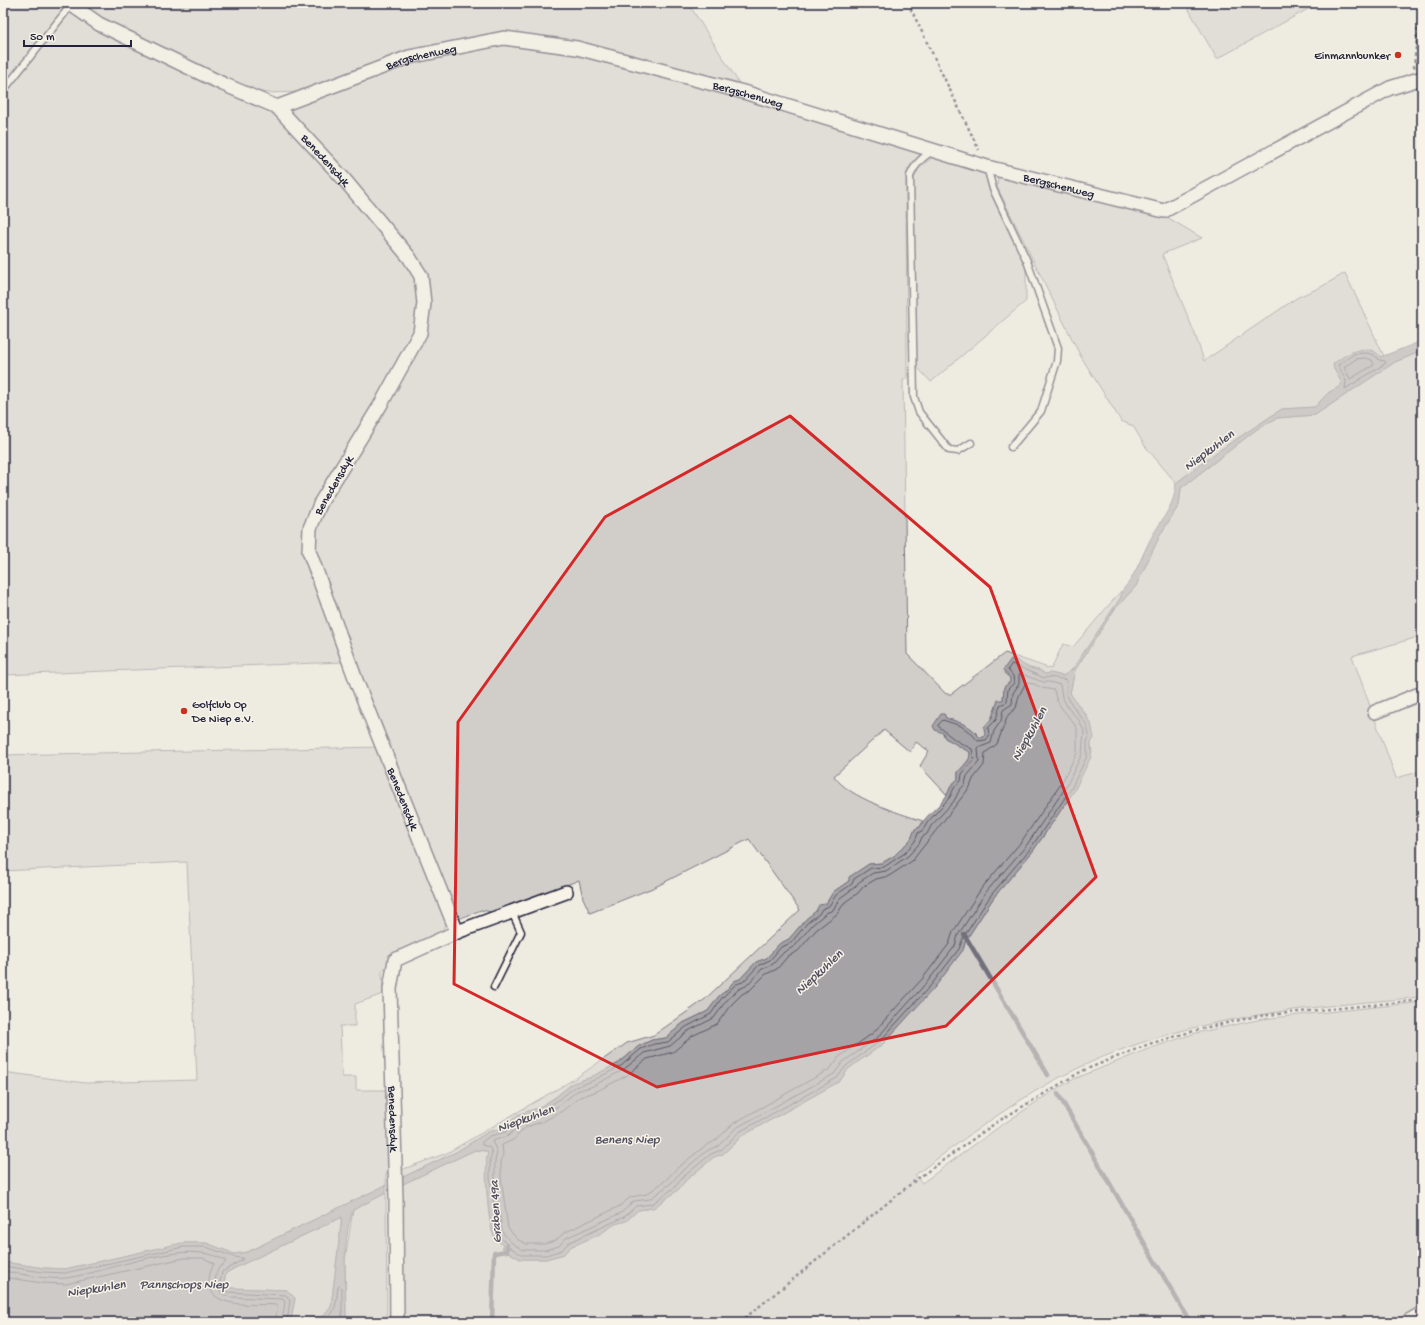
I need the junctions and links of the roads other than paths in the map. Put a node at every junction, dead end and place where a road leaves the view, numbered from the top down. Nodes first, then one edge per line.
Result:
1 (70, 4) edge
2 (1417, 80) edge
3 (3, 91) edge
4 (277, 107) junction
5 (933, 150) junction
6 (987, 167) junction
7 (971, 443) dead end
8 (1011, 446) dead end
9 (1422, 693) edge
10 (1375, 712) dead end
11 (566, 892) dead end
12 (512, 912) junction
13 (457, 932) junction
14 (494, 987) dead end
15 (1422, 1315) edge
16 (397, 1322) edge
17 (1410, 1322) edge

1 - 3 lane
1 - 4 street
2 - 6 street, Bergschenweg
4 - 5 street, Bergschenweg
4 - 13 street, Benedensdyk
5 - 6 street, Bergschenweg
5 - 7 lane
6 - 8 lane
9 - 10 street
11 - 12 street, Benedensdyk
12 - 13 street, Benedensdyk
12 - 14 lane
13 - 16 street, Benedensdyk
15 - 17 street

